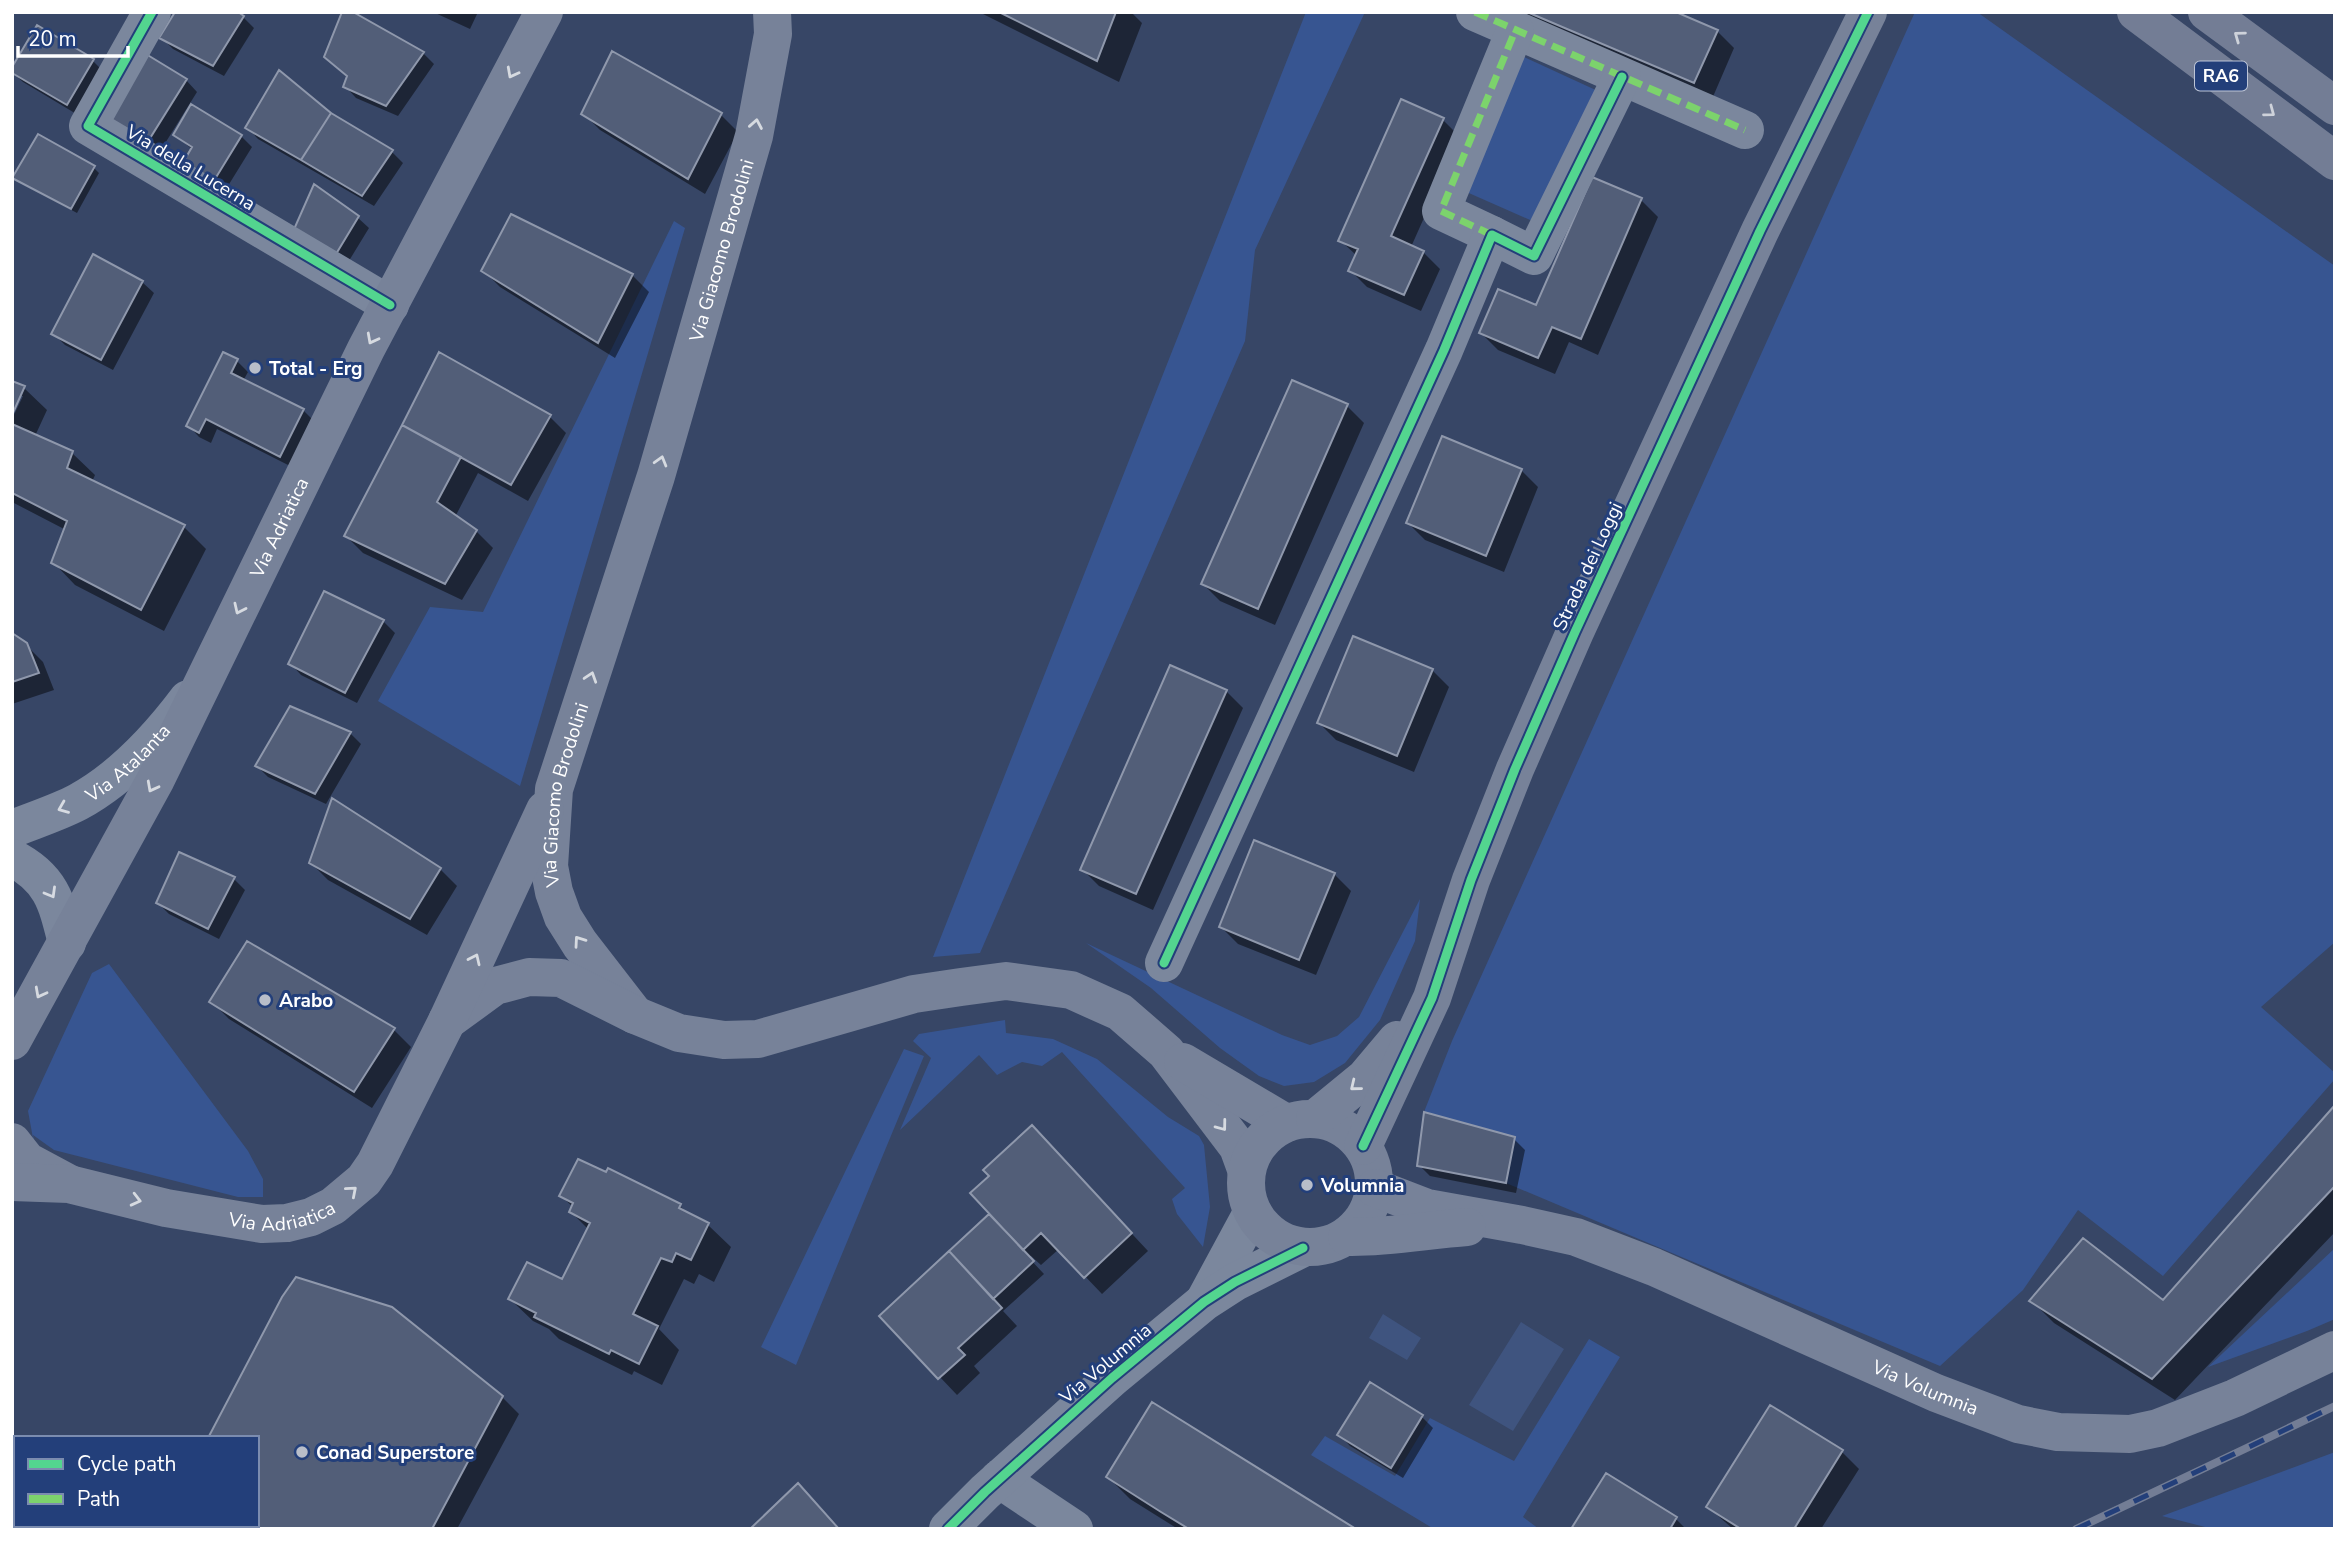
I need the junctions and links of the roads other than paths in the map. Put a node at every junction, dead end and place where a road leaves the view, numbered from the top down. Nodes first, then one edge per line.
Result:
1 (152, 12) edge
2 (544, 12) edge
3 (750, 12) edge
4 (772, 12) edge
5 (1475, 12) edge
6 (1868, 12) edge
7 (2136, 12) edge
8 (2207, 12) edge
9 (1516, 31) junction
10 (766, 69) junction
11 (1622, 76) junction
12 (2334, 106) edge
13 (1745, 130) dead end
14 (2321, 150) edge
15 (1492, 235) junction
16 (390, 305) junction
17 (216, 660) junction
18 (554, 789) junction
19 (12, 829) edge
20 (12, 858) edge
21 (67, 943) junction
22 (1164, 963) dead end
23 (1432, 998) junction
24 (635, 1015) junction
25 (447, 1021) junction
26 (12, 1041) edge
27 (1166, 1052) junction
28 (1300, 1121) junction
29 (12, 1142) edge
30 (1363, 1146) junction
31 (1246, 1169) junction
32 (12, 1182) edge
33 (69, 1184) junction
34 (1375, 1188) junction
35 (1252, 1213) junction
36 (1522, 1225) junction
37 (1347, 1237) junction
38 (1303, 1248) junction
39 (1204, 1302) junction
40 (2335, 1350) edge
41 (999, 1479) junction
42 (948, 1529) edge
43 (1074, 1529) edge

1 - 16 street, Via della Lucerna
2 -> 16 main road, Via Adriatica
3 - 10 main road
4 - 10 main road, Via Giacomo Brodolini
5 - 9 street
6 - 23 main road, Strada dei Loggi
7 -> 14 highway, RA6
12 -> 8 highway, RA6
9 - 11 street
9 - 15 street
18 -> 10 main road, Via Giacomo Brodolini
11 - 13 street
11 - 15 street
15 - 22 street
16 -> 17 main road, Via Adriatica
17 -> 19 street, Via Atalanta
17 -> 21 main road, Via Adriatica
24 -> 18 main road, Via Giacomo Brodolini
25 -> 18 main road, Via Adriatica
20 -> 21 street
21 -> 26 main road, Via Adriatica
23 -> 28 main road, Strada dei Loggi
23 - 30 main road, Strada dei Loggi
24 - 25 main road, Via Adriatica
24 - 27 main road, Via Giacomo Brodolini
33 -> 25 main road, Via Adriatica
27 - 28 main road, Via Giacomo Brodolini
27 -> 31 main road, Via Giacomo Brodolini
28 - 30 main road
28 - 31 main road
29 - 33 main road
30 - 34 main road
31 - 35 main road
32 - 33 main road, Via Adriatica
34 - 36 main road, Via Volumnia
34 - 37 main road
35 - 38 main road
35 - 39 street, Via Volumnia
36 - 37 main road, Via Volumnia
36 - 40 main road, Via Volumnia
37 - 38 main road
38 - 39 street, Via Volumnia
39 - 41 street, Via Volumnia
41 - 42 street, Via Volumnia
41 - 43 street

